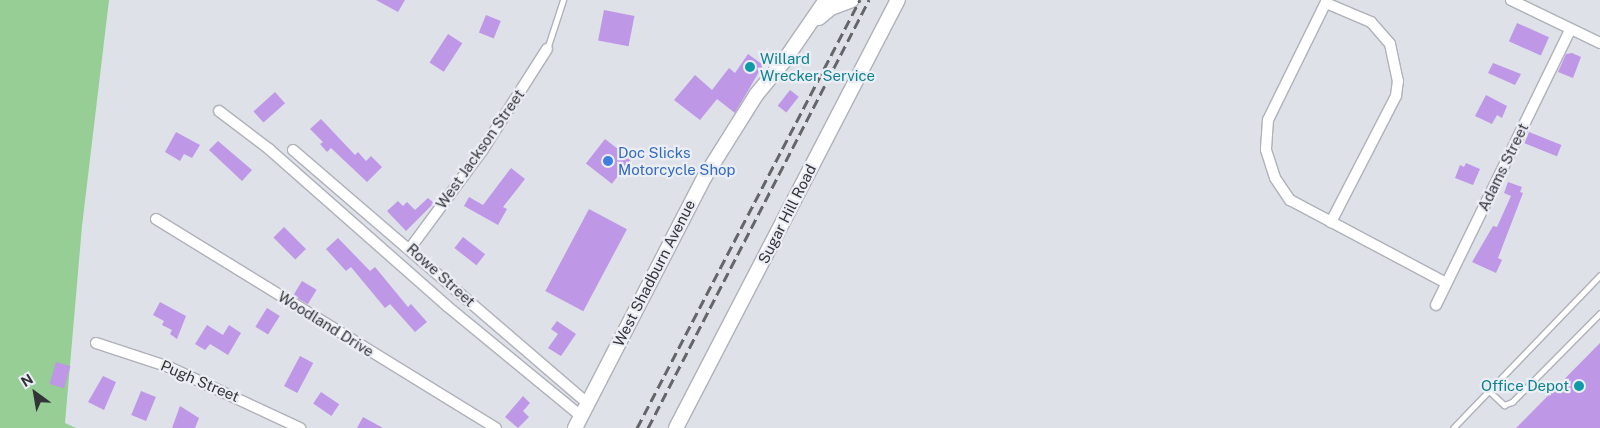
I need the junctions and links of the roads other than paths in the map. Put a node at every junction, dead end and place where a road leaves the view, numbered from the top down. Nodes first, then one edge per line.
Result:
1 (563, 0) edge
2 (826, 0) edge
3 (852, 0) edge
4 (898, 0) edge
5 (1511, 0) edge
6 (1326, 1) edge
7 (809, 27) junction
8 (1570, 30) junction
9 (1600, 44) edge
10 (547, 49) joint
11 (219, 110) dead end
12 (293, 150) dead end
13 (156, 219) dead end
14 (1331, 222) junction
15 (411, 247) junction
16 (1600, 275) edge
17 (1446, 283) junction
18 (1436, 305) dead end
19 (1600, 313) edge
20 (96, 343) dead end
21 (1488, 391) junction
22 (587, 402) junction
23 (578, 422) edge
24 (300, 428) edge
25 (496, 428) edge
26 (676, 428) edge
27 (1453, 428) edge

1 - 10 lane
2 - 7 street, West Shadburn Avenue
3 - 7 street
4 - 26 street, Sugar Hill Road
5 - 8 street
6 - 14 street
6 - 14 street
7 - 22 street, West Shadburn Avenue
8 - 9 street
8 - 17 street, Adams Street
10 - 15 street, West Jackson Street
11 - 23 street
12 - 15 street, Rowe Street
13 - 25 street, Woodland Drive
14 - 17 street
15 - 22 street, Rowe Street
16 - 21 lane
17 - 18 street, Adams Street
19 - 21 lane
20 - 24 street, Pugh Street
21 - 27 lane
22 - 23 street, West Shadburn Avenue

